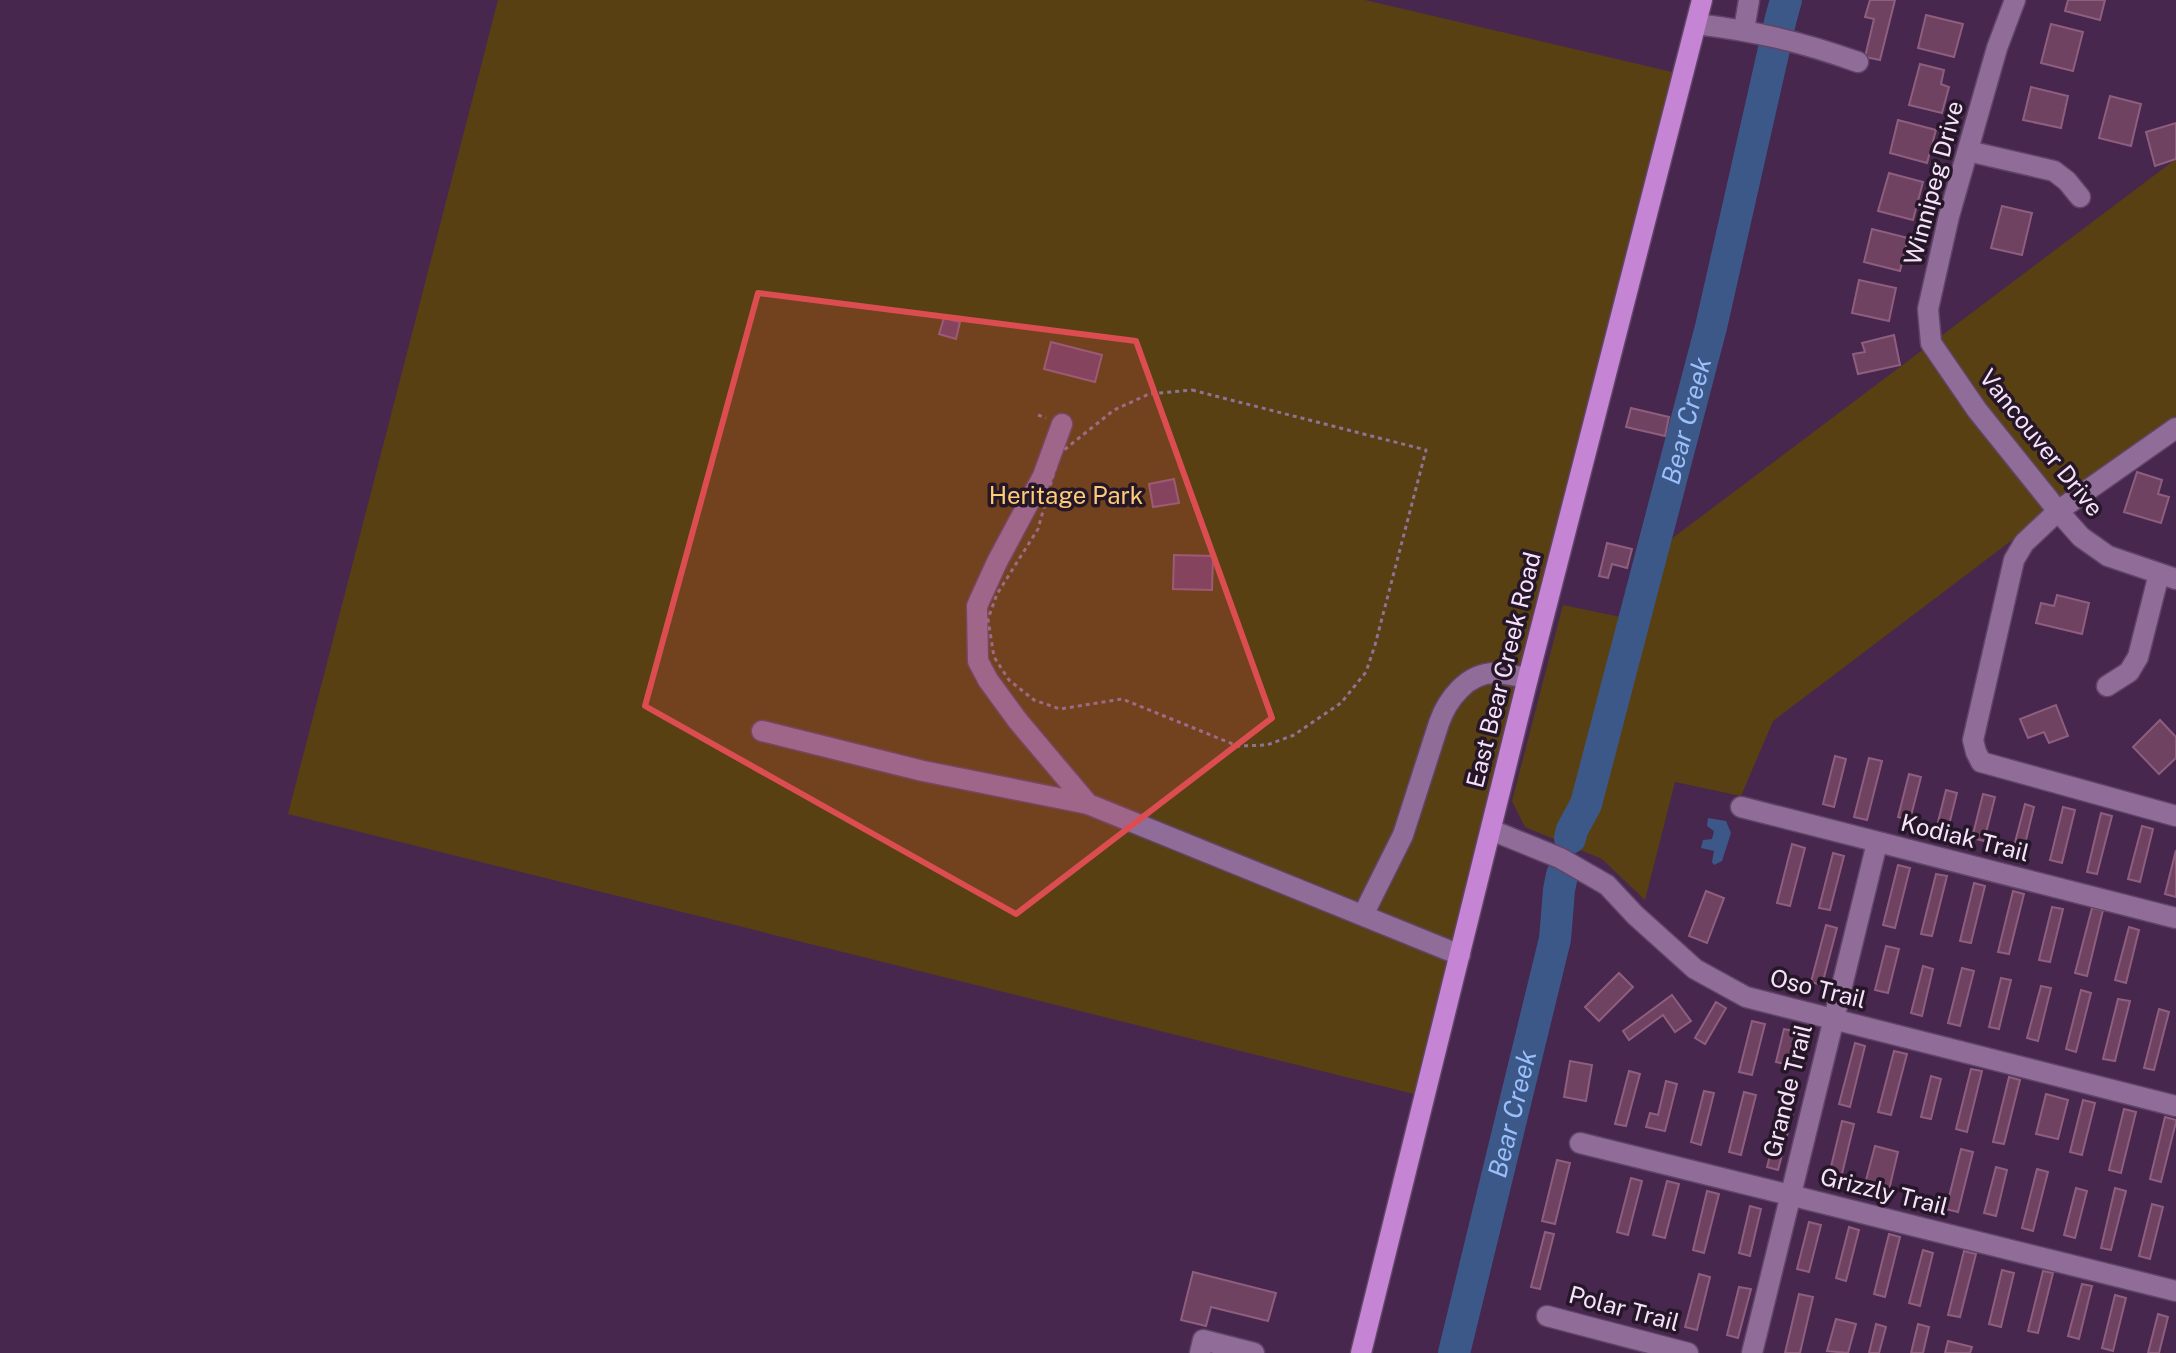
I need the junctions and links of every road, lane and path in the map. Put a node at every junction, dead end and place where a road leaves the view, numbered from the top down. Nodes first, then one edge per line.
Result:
1 (1702, 0) edge
2 (1749, 0) edge
3 (2015, 0) edge
4 (1696, 24) junction
5 (1753, 32) junction
6 (1858, 62) dead end
7 (1968, 151) junction
8 (2080, 197) dead end
9 (1954, 376) joint
10 (1062, 424) dead end
11 (2176, 428) edge
12 (1426, 450) joint
13 (2058, 511) junction
14 (2167, 576) edge
15 (1528, 678) junction
16 (2107, 686) dead end
17 (762, 731) dead end
18 (1088, 804) junction
19 (1741, 807) dead end
20 (2176, 816) edge
21 (1491, 830) junction
22 (1877, 843) junction
23 (1363, 915) junction
24 (2176, 918) edge
25 (1460, 955) junction
26 (1833, 1019) junction
27 (2176, 1106) edge
28 (1580, 1143) dead end
29 (1789, 1196) junction
30 (2176, 1291) edge
31 (1547, 1316) dead end
32 (1657, 1349) edge
33 (1200, 1353) edge
34 (1254, 1353) edge
35 (1361, 1353) edge
36 (1688, 1353) edge
37 (1752, 1353) edge

1 - 4 main road, East Bear Creek Road
2 - 5 street
3 - 7 street, Winnipeg Drive
4 - 5 street
4 - 15 main road, East Bear Creek Road
5 - 6 street
7 - 8 street
7 - 9 street, Winnipeg Drive
9 - 13 street, Vancouver Drive
10 - 18 street
11 - 13 street
12 - 12 path
13 - 14 street, Vancouver Drive
13 - 20 street
14 - 16 street
15 - 21 main road, East Bear Creek Road
15 - 23 street
17 - 18 street
18 - 23 street
19 - 22 street, Kodiak Trail
21 - 25 main road, East Bear Creek Road
21 - 26 street, Oso Trail
22 - 24 street, Kodiak Trail
22 - 26 street, Grande Trail
23 - 25 street
25 - 35 main road, East Bear Creek Road
26 - 27 street, Oso Trail
26 - 29 street, Grande Trail
28 - 29 street, Grizzly Trail
29 - 30 street, Grizzly Trail
29 - 37 street, Grande Trail
31 - 32 street, Polar Trail
32 - 36 street, Polar Trail
33 - 34 street

